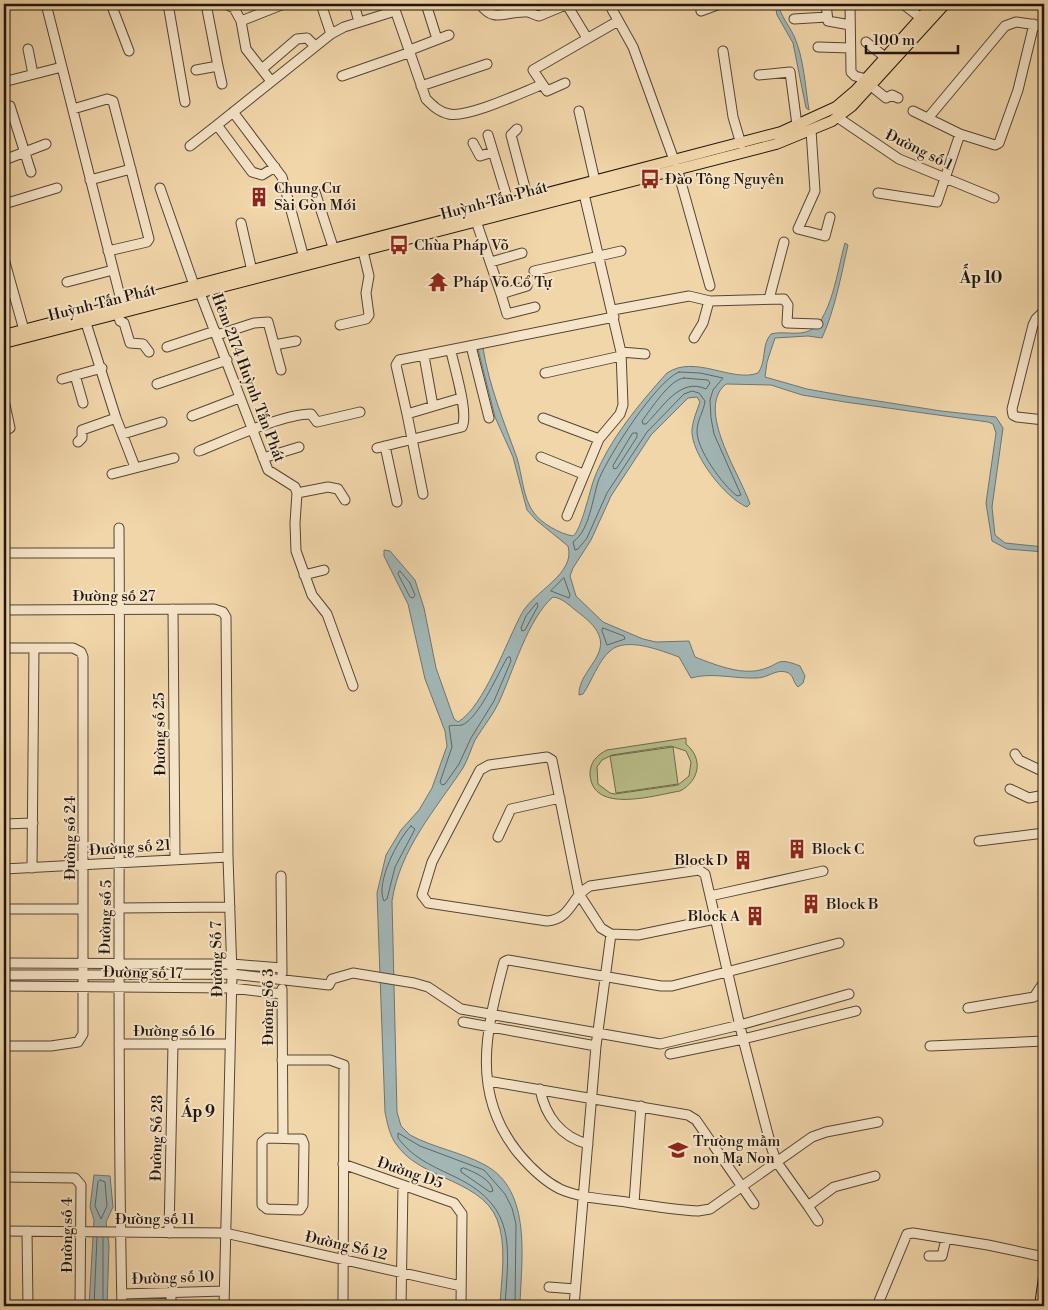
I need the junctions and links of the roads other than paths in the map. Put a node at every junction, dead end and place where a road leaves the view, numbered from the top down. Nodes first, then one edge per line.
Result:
1 (46, 4) edge
2 (110, 4) edge
3 (168, 4) edge
4 (206, 4) edge
5 (226, 4) edge
6 (284, 4) edge
7 (321, 4) edge
8 (354, 4) edge
9 (426, 4) edge
10 (480, 4) edge
11 (568, 4) edge
12 (609, 4) edge
13 (720, 4) edge
14 (826, 4) edge
15 (850, 4) edge
16 (903, 4) edge
17 (933, 4) edge
18 (945, 4) edge
19 (394, 7) edge
20 (525, 7) edge
21 (701, 11) dead end
22 (827, 17) junction
23 (921, 18) junction
24 (794, 19) dead end
25 (241, 21) junction
26 (618, 21) junction
27 (359, 22) junction
28 (1034, 24) junction
29 (850, 25) junction
30 (1044, 26) edge
31 (331, 34) junction
32 (449, 35) dead end
33 (586, 38) junction
34 (437, 39) junction
35 (866, 42) dead end
36 (316, 46) junction
37 (28, 48) dead end
38 (818, 48) dead end
39 (850, 48) junction
40 (129, 51) dead end
41 (410, 51) junction
42 (723, 51) dead end
43 (885, 57) junction
44 (487, 64) dead end
45 (218, 66) junction
46 (62, 67) junction
47 (262, 69) junction
48 (196, 70) dead end
49 (33, 74) junction
50 (759, 75) dead end
51 (342, 76) dead end
52 (4, 78) edge
53 (271, 81) junction
54 (868, 82) junction
55 (222, 84) dead end
56 (565, 84) dead end
57 (542, 85) junction
58 (421, 86) junction
59 (898, 98) dead end
60 (184, 102) dead end
61 (10, 106) dead end
62 (73, 109) junction
63 (579, 111) dead end
64 (913, 111) dead end
65 (233, 112) junction
66 (837, 117) junction
67 (928, 118) junction
68 (216, 125) junction
69 (797, 125) junction
70 (517, 128) dead end
71 (811, 130) junction
72 (960, 134) junction
73 (488, 135) dead end
74 (473, 143) dead end
75 (46, 144) dead end
76 (741, 144) junction
77 (190, 146) dead end
78 (493, 152) junction
79 (25, 154) junction
80 (4, 160) edge
81 (676, 164) junction
82 (275, 168) junction
83 (131, 169) junction
84 (31, 172) dead end
85 (945, 179) junction
86 (90, 180) junction
87 (595, 181) junction
88 (57, 188) dead end
89 (160, 188) dead end
90 (315, 192) dead end
91 (878, 193) dead end
92 (584, 194) junction
93 (994, 198) dead end
94 (528, 199) junction
95 (4, 204) edge
96 (509, 204) junction
97 (830, 217) dead end
98 (476, 222) junction
99 (241, 223) dead end
100 (414, 233) junction
101 (784, 242) dead end
102 (334, 250) junction
103 (108, 251) junction
104 (363, 251) junction
105 (621, 251) dead end
106 (522, 253) dead end
107 (304, 258) junction
108 (600, 258) junction
109 (4, 262) edge
110 (491, 262) junction
111 (113, 270) junction
112 (252, 270) junction
113 (534, 271) dead end
114 (67, 282) dead end
115 (527, 286) dead end
116 (710, 286) dead end
117 (197, 289) junction
118 (500, 294) junction
119 (769, 299) junction
120 (709, 301) junction
121 (122, 304) junction
122 (535, 308) dead end
123 (1044, 311) edge
124 (614, 313) junction
125 (118, 314) junction
126 (1040, 320) edge
127 (86, 322) junction
128 (818, 324) dead end
129 (340, 325) dead end
130 (216, 333) junction
131 (25, 334) junction
132 (4, 335) edge
133 (694, 338) dead end
134 (296, 341) dead end
135 (4, 343) edge
136 (274, 345) junction
137 (471, 346) junction
138 (167, 347) dead end
139 (451, 351) junction
140 (148, 352) dead end
141 (621, 354) junction
142 (646, 354) dead end
143 (424, 356) junction
144 (227, 360) junction
145 (102, 368) junction
146 (281, 370) dead end
147 (545, 373) dead end
148 (75, 375) junction
149 (62, 379) dead end
150 (157, 384) dead end
151 (239, 398) junction
152 (461, 398) junction
153 (4, 400) edge
154 (84, 403) dead end
155 (433, 406) junction
156 (360, 412) dead end
157 (407, 414) junction
158 (192, 416) dead end
159 (116, 418) junction
160 (489, 418) dead end
161 (543, 418) dead end
162 (1044, 420) edge
163 (162, 422) dead end
164 (252, 430) junction
165 (4, 432) edge
166 (123, 434) junction
167 (413, 439) junction
168 (599, 439) junction
169 (78, 442) dead end
170 (299, 448) dead end
171 (199, 451) dead end
172 (174, 458) dead end
173 (263, 458) junction
174 (541, 458) dead end
175 (135, 467) junction
176 (112, 474) dead end
177 (583, 474) junction
178 (297, 493) junction
179 (423, 494) dead end
180 (345, 500) dead end
181 (397, 502) dead end
182 (567, 516) dead end
183 (119, 528) dead end
184 (4, 553) edge
185 (119, 553) junction
186 (324, 570) dead end
187 (304, 575) junction
188 (173, 609) junction
189 (4, 610) edge
190 (120, 610) junction
191 (223, 612) joint
192 (4, 648) edge
193 (34, 648) junction
194 (353, 686) dead end
195 (1015, 754) dead end
196 (1044, 772) edge
197 (1010, 789) dead end
198 (1044, 795) edge
199 (560, 798) junction
200 (4, 824) edge
201 (32, 824) junction
202 (1044, 833) edge
203 (498, 837) dead end
204 (980, 841) dead end
205 (228, 857) junction
206 (176, 859) junction
207 (118, 863) junction
208 (89, 865) junction
209 (32, 868) junction
210 (4, 869) edge
211 (823, 871) dead end
212 (281, 876) dead end
213 (579, 894) junction
214 (710, 896) junction
215 (230, 907) junction
216 (120, 908) junction
217 (4, 909) edge
218 (83, 909) junction
219 (715, 919) junction
220 (611, 934) junction
221 (838, 943) dead end
222 (4, 963) edge
223 (82, 964) junction
224 (114, 964) junction
225 (282, 968) junction
226 (232, 969) junction
227 (727, 970) junction
228 (115, 974) junction
229 (4, 975) edge
230 (82, 975) junction
231 (605, 976) junction
232 (282, 981) junction
233 (1044, 982) edge
234 (4, 986) edge
235 (83, 986) junction
236 (115, 986) junction
237 (232, 988) junction
238 (282, 994) junction
239 (849, 994) dead end
240 (968, 1008) dead end
241 (856, 1011) dead end
242 (491, 1014) junction
243 (462, 1022) dead end
244 (740, 1025) junction
245 (488, 1027) junction
246 (597, 1032) junction
247 (743, 1039) junction
248 (1044, 1041) edge
249 (119, 1044) junction
250 (173, 1044) junction
251 (230, 1044) junction
252 (4, 1046) edge
253 (596, 1046) junction
254 (930, 1046) dead end
255 (670, 1054) dead end
256 (282, 1060) junction
257 (488, 1081) junction
258 (540, 1090) junction
259 (592, 1098) junction
260 (641, 1106) junction
261 (878, 1122) dead end
262 (283, 1138) junction
263 (588, 1144) junction
264 (776, 1162) junction
265 (343, 1164) junction
266 (875, 1176) dead end
267 (4, 1177) edge
268 (404, 1185) junction
269 (741, 1186) junction
270 (583, 1196) junction
271 (634, 1203) junction
272 (754, 1204) dead end
273 (808, 1206) junction
274 (818, 1221) dead end
275 (4, 1231) edge
276 (27, 1231) junction
277 (83, 1231) junction
278 (118, 1232) junction
279 (169, 1232) junction
280 (225, 1233) junction
281 (946, 1239) junction
282 (929, 1256) dead end
283 (1044, 1257) edge
284 (343, 1260) junction
285 (401, 1273) junction
286 (1044, 1277) edge
287 (461, 1286) junction
288 (549, 1287) dead end
289 (576, 1290) junction
290 (224, 1291) junction
291 (171, 1292) junction
292 (122, 1294) junction
293 (28, 1306) edge
294 (80, 1306) edge
295 (122, 1306) edge
296 (171, 1306) edge
297 (224, 1306) edge
298 (342, 1306) edge
299 (401, 1306) edge
300 (461, 1306) edge
301 (574, 1306) edge
302 (877, 1306) edge
303 (1040, 1306) edge

1 - 46 street
2 - 40 street
3 - 60 street
4 - 45 street
5 - 25 street
6 - 25 street
7 - 31 street
8 - 27 street
9 - 34 street
10 - 20 street
11 - 20 street
11 - 33 street
12 - 26 street
13 - 21 street
14 - 22 street
15 - 29 street
16 - 23 street
17 - 23 main road, Huỳnh Tấn Phát
18 - 54 main road, Huỳnh Tấn Phát
19 - 27 street
19 - 41 street
22 - 24 street
22 - 29 street
23 - 43 main road, Huỳnh Tấn Phát
25 - 47 street
26 - 33 street
26 - 81 street
27 - 31 street
28 - 30 street
28 - 67 street
28 - 72 street
29 - 39 street
31 - 36 street
32 - 34 street
33 - 57 street
34 - 41 street
35 - 43 street
36 - 47 street
36 - 53 street
37 - 49 street
38 - 39 street
39 - 54 street
41 - 51 street
41 - 58 street
42 - 76 street
43 - 54 main road, Huỳnh Tấn Phát
44 - 58 street
45 - 48 street
45 - 55 street
46 - 49 street
46 - 62 street
47 - 53 street
49 - 52 street
50 - 69 street
53 - 65 street
54 - 59 street
54 - 66 main road, Huỳnh Tấn Phát
54 - 69 main road, Huỳnh Tấn Phát
56 - 57 street
57 - 58 street
61 - 79 street
62 - 83 street
62 - 86 street
63 - 87 street
64 - 67 street
65 - 68 street
65 - 82 street
66 - 71 main road, Huỳnh Tấn Phát
66 - 85 street, Đường số 1
67 - 72 street
68 - 77 street
68 - 82 street
69 - 76 main road, Huỳnh Tấn Phát
70 - 94 street
71 - 81 main road, Huỳnh Tấn Phát
71 - 97 street
72 - 85 street
73 - 78 street
74 - 78 street
75 - 79 street
76 - 81 main road, Huỳnh Tấn Phát
78 - 96 street
79 - 80 street
79 - 84 street
81 - 87 main road, Huỳnh Tấn Phát
81 - 92 main road, Huỳnh Tấn Phát
81 - 116 street
82 - 107 street
83 - 86 street
83 - 103 street
85 - 91 street
85 - 93 street, Đường số 1
86 - 103 street
87 - 94 main road, Huỳnh Tấn Phát
88 - 95 street
89 - 117 street, Hẻm 2174 Huỳnh Tấn Phát
90 - 102 street
92 - 98 main road, Huỳnh Tấn Phát
92 - 108 street
94 - 96 main road, Huỳnh Tấn Phát
96 - 100 main road, Huỳnh Tấn Phát
98 - 100 main road, Huỳnh Tấn Phát
98 - 110 street
99 - 112 street
100 - 102 main road, Huỳnh Tấn Phát
100 - 104 main road, Huỳnh Tấn Phát
101 - 119 street
102 - 107 main road, Huỳnh Tấn Phát
103 - 111 street
104 - 117 main road, Huỳnh Tấn Phát
104 - 129 street
105 - 108 street
106 - 110 street
107 - 112 main road, Huỳnh Tấn Phát
108 - 113 street
108 - 124 street
109 - 131 street
110 - 118 street
111 - 114 street
111 - 121 street
112 - 117 main road, Huỳnh Tấn Phát
115 - 118 street
117 - 121 main road, Huỳnh Tấn Phát
117 - 125 main road, Huỳnh Tấn Phát
117 - 130 street, Hẻm 2174 Huỳnh Tấn Phát
118 - 122 street
119 - 120 street
119 - 128 street
120 - 124 street
120 - 133 street
121 - 131 main road, Huỳnh Tấn Phát
123 - 126 street
124 - 137 street
124 - 141 street
125 - 127 main road, Huỳnh Tấn Phát
125 - 140 street
126 - 162 street
127 - 131 main road, Huỳnh Tấn Phát
127 - 145 street
130 - 136 street
130 - 138 street
130 - 144 street, Hẻm 2174 Huỳnh Tấn Phát
131 - 132 main road, Huỳnh Tấn Phát
131 - 135 main road, Huỳnh Tấn Phát
134 - 136 street
136 - 146 street
137 - 139 street
137 - 160 street
139 - 143 street
139 - 152 street
141 - 142 street
141 - 147 street
141 - 168 street
143 - 155 street
143 - 157 street
144 - 150 street
144 - 151 street, Hẻm 2174 Huỳnh Tấn Phát
145 - 148 street
145 - 159 street
148 - 149 street
148 - 154 street
151 - 158 street
151 - 164 street, Hẻm 2174 Huỳnh Tấn Phát
152 - 155 street
152 - 167 street
153 - 165 street
155 - 157 street
156 - 164 street
157 - 167 street
159 - 166 street
159 - 169 street
161 - 168 street
163 - 166 street
164 - 171 street
164 - 173 street, Hẻm 2174 Huỳnh Tấn Phát
166 - 175 street
167 - 179 street
167 - 181 street
168 - 177 street
170 - 173 street
172 - 175 street
173 - 178 street, Hẻm 2174 Huỳnh Tấn Phát
174 - 177 street
175 - 176 street
177 - 182 street
178 - 180 street
178 - 187 street
183 - 185 street, Đường số 5
184 - 185 street
185 - 190 street, Đường số 5
186 - 187 street
187 - 194 street
188 - 190 street, Đường số 27
188 - 191 street, Đường số 27
188 - 206 street, Đường số 25
189 - 190 street, Đường số 27
190 - 207 street, Đường số 5
191 - 205 street, Đường Số 7
192 - 193 street
193 - 201 street
193 - 208 street, Đường số 24
195 - 196 street
197 - 198 street
199 - 203 street
199 - 213 street
199 - 213 street
200 - 201 street
201 - 209 street
202 - 204 street
205 - 206 street, Đường số 21
205 - 215 street, Đường Số 7
206 - 207 street, Đường số 21
207 - 208 street, Đường số 21
207 - 216 street, Đường số 5
208 - 209 street, Đường số 21
208 - 218 street, Đường số 24
209 - 210 street, Đường số 21
211 - 214 street
212 - 225 street, Đường Số 3
213 - 214 street
213 - 220 street
214 - 219 street
215 - 216 street
215 - 226 street, Đường Số 7
216 - 224 street, Đường số 5
217 - 218 street
218 - 223 street, Đường số 24
219 - 220 street
219 - 227 street
220 - 231 street
221 - 227 street
222 - 223 street
223 - 224 street
223 - 230 street, Đường số 24
224 - 226 street
224 - 228 street, Đường số 5
225 - 226 street
225 - 232 street, Đường Số 3
226 - 228 street, Đường số 17
226 - 232 street, Đường số 17
226 - 237 street, Đường Số 7
227 - 231 street
227 - 244 street
228 - 230 street, Đường số 17
228 - 236 street, Đường số 5
229 - 230 street, Đường số 17
230 - 235 street, Đường số 24
231 - 242 street
231 - 246 street
232 - 238 street, Đường Số 3
232 - 242 street, Đường số 17
233 - 240 street
234 - 235 street, Đường số 17
235 - 236 street, Đường số 17
235 - 252 street, Đường số 24
236 - 237 street, Đường số 17
236 - 249 street, Đường số 5
237 - 238 street, Đường số 17
237 - 251 street, Đường Số 7
238 - 256 street, Đường Số 3
239 - 244 street
241 - 247 street
242 - 245 street
242 - 246 street
243 - 245 street
244 - 246 street
244 - 247 street
245 - 253 street
245 - 257 street
246 - 253 street
247 - 255 street
247 - 264 street
248 - 254 street
249 - 250 street, Đường số 16
249 - 278 street, Đường số 5
250 - 251 street, Đường số 16
250 - 279 street, Đường Số 28
251 - 280 street, Đường Số 7
253 - 259 street
256 - 262 street, Đường Số 3
256 - 265 street
257 - 258 street
257 - 270 street
258 - 259 street
258 - 263 street
259 - 260 street
259 - 263 street
260 - 269 street
260 - 271 street
261 - 264 street
262 - 262 street
263 - 270 street
264 - 269 street
264 - 273 street
265 - 268 street, Đường D5
265 - 284 street
266 - 273 street
267 - 277 street, Đường số 4
268 - 285 street
268 - 287 street, Đường D5
269 - 271 street
269 - 272 street
270 - 271 street
270 - 289 street
273 - 274 street
275 - 276 street, Đường số 11
276 - 277 street, Đường số 11
276 - 293 street
277 - 278 street, Đường số 11
277 - 294 street, Đường số 4
278 - 279 street, Đường số 11
278 - 292 street, Đường số 5
279 - 280 street, Đường số 11
280 - 284 street, Đường Số 12
280 - 290 street, Đường Số 7
281 - 282 street
281 - 283 street
281 - 302 street
284 - 285 street, Đường Số 12
284 - 298 street
285 - 287 street, Đường Số 12
285 - 299 street
286 - 303 main road
287 - 300 street
288 - 289 street
289 - 301 street
290 - 291 street, Đường số 10
290 - 297 street, Đường Số 7
291 - 292 street, Đường số 10
291 - 296 street
292 - 295 street, Đường số 5

